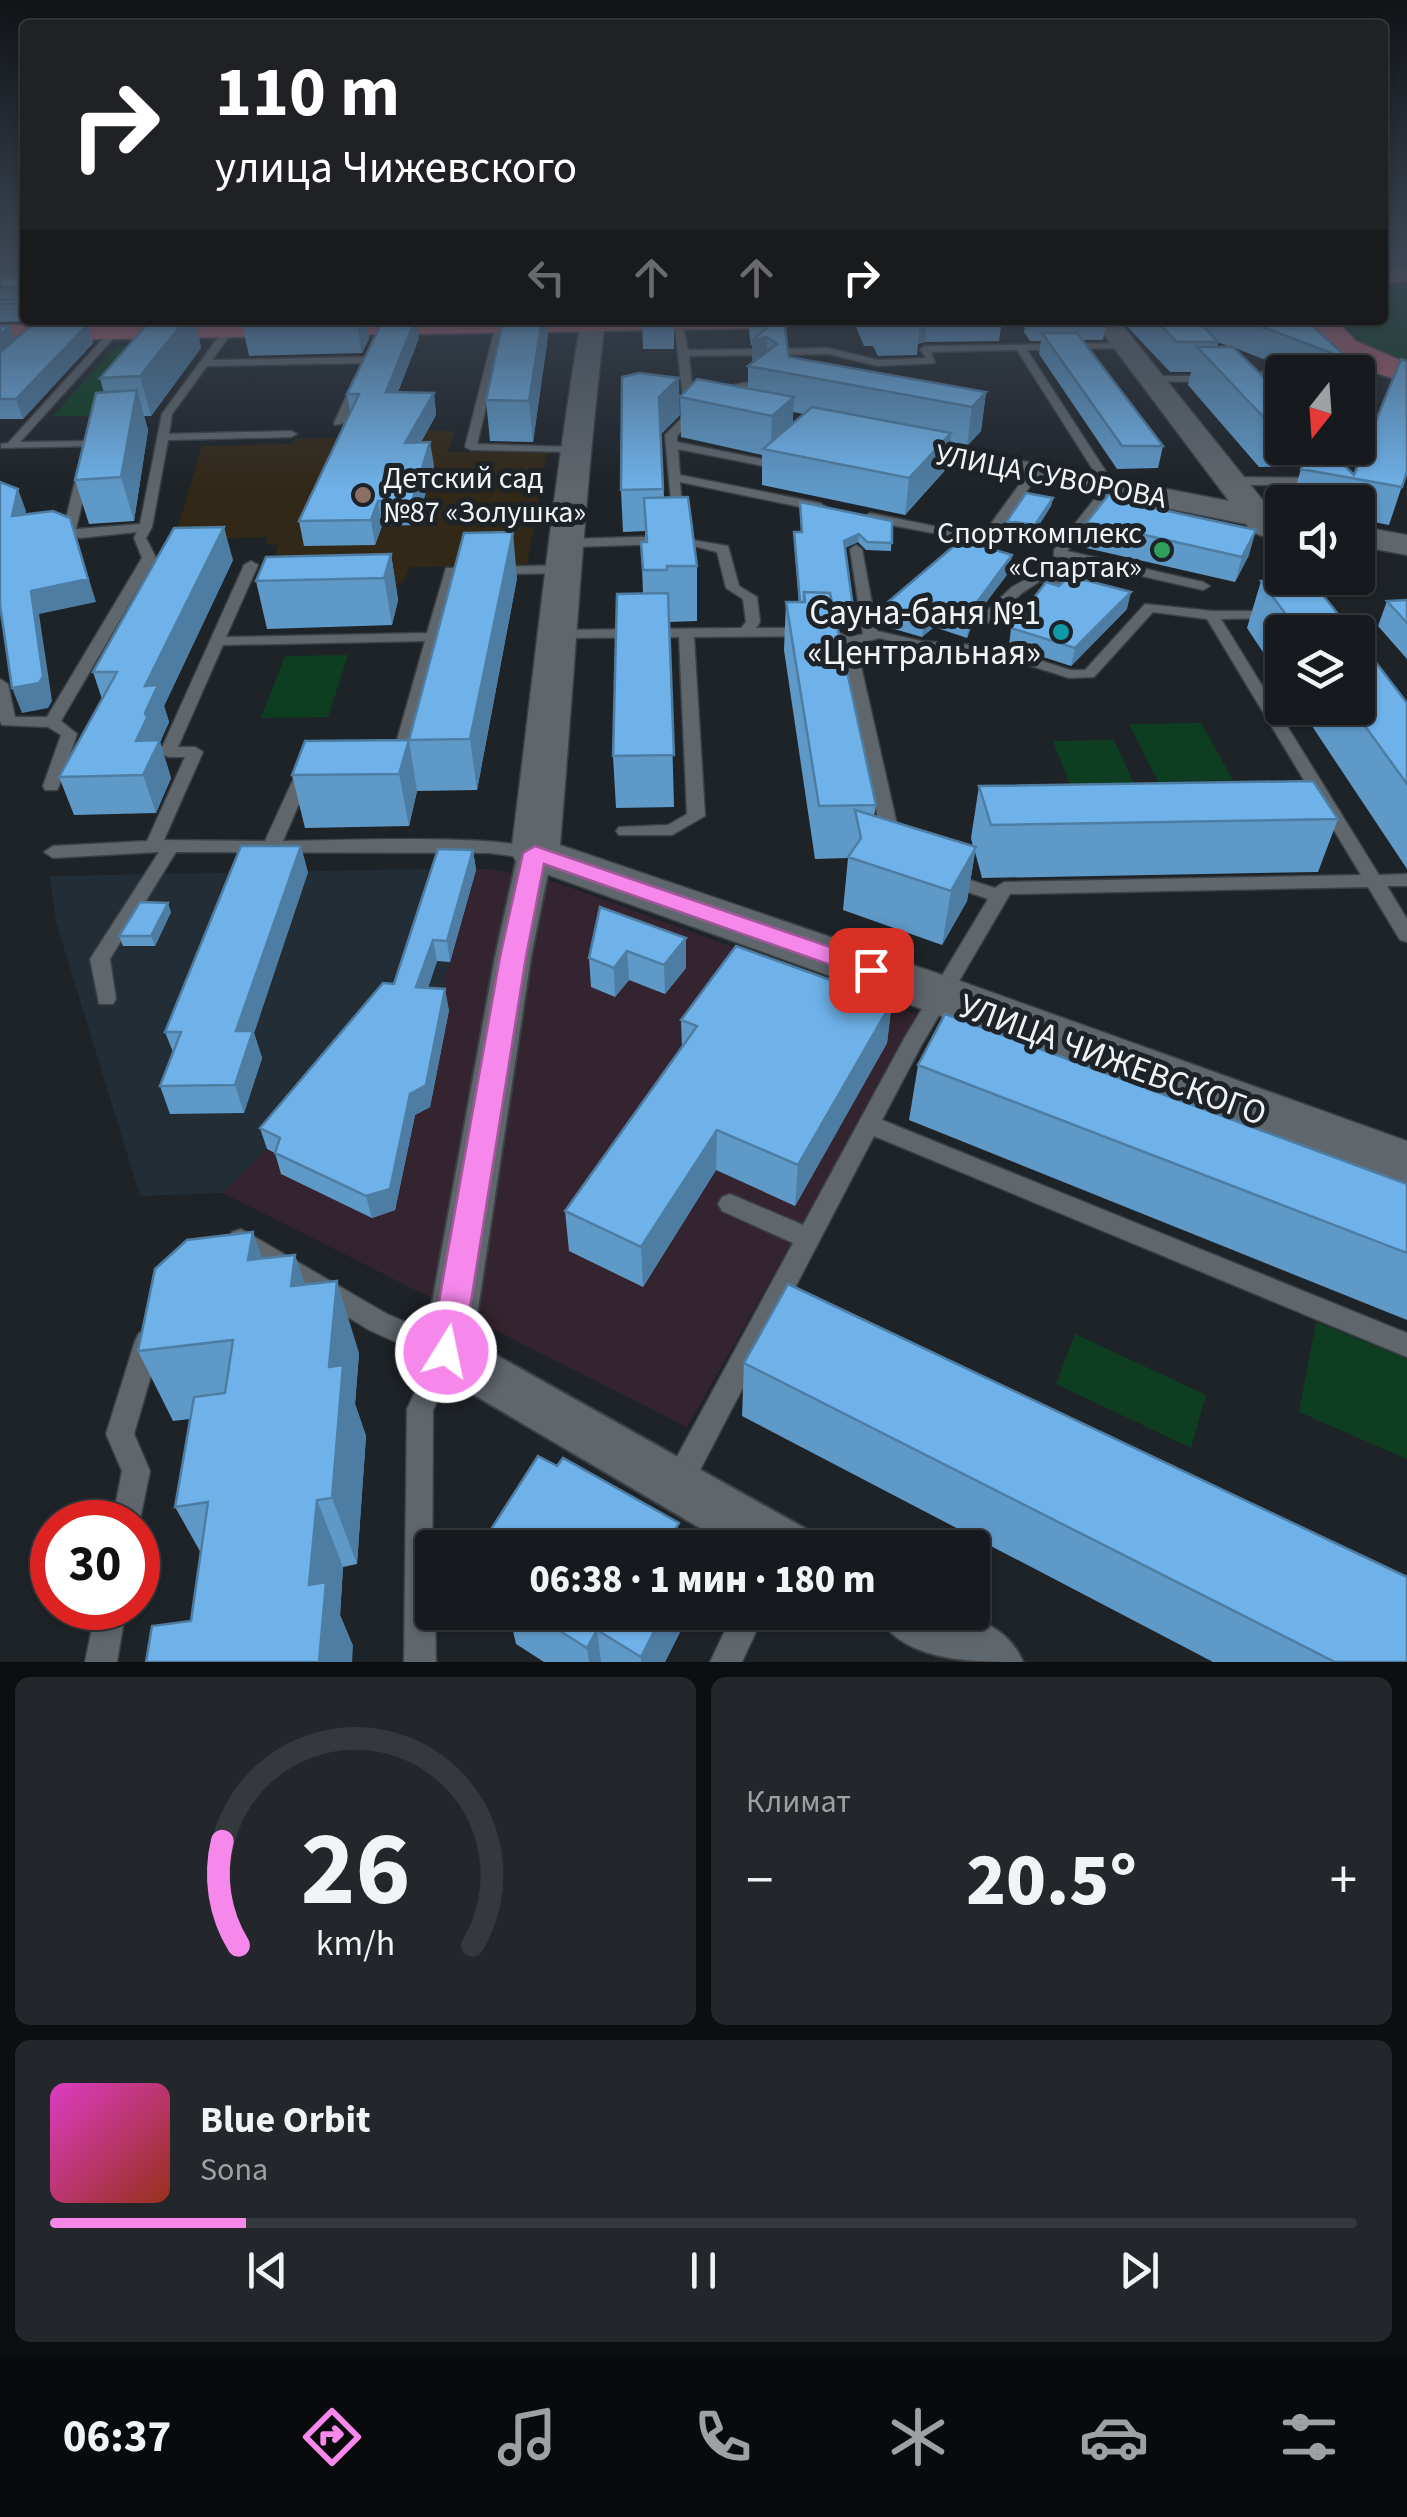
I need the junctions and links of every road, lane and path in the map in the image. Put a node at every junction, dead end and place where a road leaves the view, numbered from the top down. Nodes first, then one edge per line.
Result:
1 (112, 336) edge
2 (225, 336) edge
3 (363, 336) edge
4 (383, 336) edge
5 (499, 336) edge
6 (594, 336) edge
7 (685, 336) edge
8 (1117, 336) edge
9 (1335, 336) edge
10 (379, 337) junction
11 (1125, 345) junction
12 (1020, 347) junction
13 (684, 353) junction
14 (368, 360) junction
15 (206, 363) junction
16 (1407, 372) edge
17 (1265, 373) edge
18 (1153, 380) junction
19 (650, 397) edge
20 (693, 402) junction
21 (744, 407) joint
22 (145, 423) dead end
23 (339, 423) dead end
24 (163, 429) junction
25 (291, 434) dead end
26 (850, 436) edge
27 (672, 444) junction
28 (6, 446) edge
29 (574, 450) junction
30 (788, 452) edge
31 (1340, 465) edge
32 (1034, 472) junction
33 (674, 477) junction
34 (1232, 482) junction
35 (1110, 487) junction
36 (840, 511) edge
37 (1265, 513) edge
38 (858, 515) edge
39 (1265, 517) edge
40 (146, 527) junction
41 (80, 534) junction
42 (1375, 539) edge
43 (679, 540) junction
44 (1407, 545) edge
45 (76, 549) edge
46 (856, 549) dead end
47 (567, 556) junction
48 (251, 565) dead end
49 (1203, 586) dead end
50 (1096, 590) edge
51 (1132, 601) edge
52 (1150, 606) junction
53 (1294, 613) edge
54 (1212, 615) junction
55 (985, 620) dead end
56 (686, 631) junction
57 (746, 632) junction
58 (559, 634) junction
59 (870, 634) junction
60 (433, 637) junction
61 (218, 641) junction
62 (848, 642) junction
63 (0, 684) edge
64 (52, 722) junction
65 (321, 770) edge
66 (378, 770) edge
67 (51, 786) dead end
68 (625, 831) dead end
69 (162, 846) junction
70 (271, 847) junction
71 (53, 852) dead end
72 (535, 853) junction
73 (896, 862) edge
74 (930, 873) edge
75 (1407, 880) edge
76 (1374, 881) junction
77 (998, 896) junction
78 (1407, 936) edge
79 (940, 995) junction
80 (106, 999) dead end
81 (869, 1124) junction
82 (1407, 1168) edge
83 (730, 1204) dead end
84 (808, 1240) junction
85 (227, 1252) edge
86 (158, 1311) edge
87 (1407, 1344) edge
88 (446, 1352) junction
89 (677, 1485) junction
90 (130, 1500) edge
91 (755, 1530) edge
92 (107, 1630) edge
93 (741, 1630) edge
94 (936, 1630) edge
95 (421, 1661) edge
96 (101, 1662) edge
97 (726, 1662) edge
98 (994, 1662) edge

1 - 28 lane
2 - 15 lane
3 - 10 main road
4 - 10 main road
5 - 29 lane
6 - 29 street
7 - 13 lane
8 - 11 street
9 - 16 main road
10 - 14 lane
11 - 12 lane
11 - 18 street
12 - 13 lane
12 - 35 lane
13 - 20 lane
14 - 15 lane
14 - 23 lane
15 - 24 lane
17 - 18 lane
18 - 34 street
19 - 20 street
20 - 21 street
20 - 21 lane
20 - 27 lane
22 - 24 lane
24 - 25 lane
24 - 40 lane
26 - 32 street, УЛИЦА СУВОРОВА
27 - 30 lane
27 - 33 lane
28 - 41 lane
29 - 47 street
31 - 34 lane
32 - 35 street, УЛИЦА СУВОРОВА
32 - 38 lane
33 - 36 lane
33 - 43 lane
34 - 37 street
35 - 39 street, УЛИЦА СУВОРОВА
35 - 49 lane
40 - 41 lane
40 - 64 lane
41 - 45 lane
42 - 44 street
43 - 47 lane
43 - 57 lane
46 - 59 lane
47 - 58 street
47 - 60 lane
48 - 61 lane
50 - 55 lane
51 - 52 lane
52 - 54 lane
52 - 59 lane
53 - 54 lane
54 - 76 lane
56 - 57 lane
56 - 58 lane
56 - 68 lane
57 - 62 lane
58 - 72 street
59 - 62 lane
60 - 61 lane
60 - 66 lane
61 - 69 lane
62 - 73 lane
63 - 64 lane
64 - 67 lane
65 - 70 lane
69 - 70 lane
69 - 71 lane
69 - 80 lane
70 - 72 lane
72 - 79 street, УЛИЦА ЧИЖЕВСКОГО
72 - 88 street
74 - 77 lane
75 - 76 lane
76 - 77 lane
76 - 78 lane
77 - 79 lane
79 - 81 lane
79 - 82 street, УЛИЦА ЧИЖЕВСКОГО
81 - 84 lane
81 - 87 lane
83 - 84 lane
84 - 89 lane
85 - 88 lane
86 - 90 lane
88 - 89 street
88 - 95 lane
89 - 91 street
92 - 96 lane
93 - 97 lane
94 - 98 street

